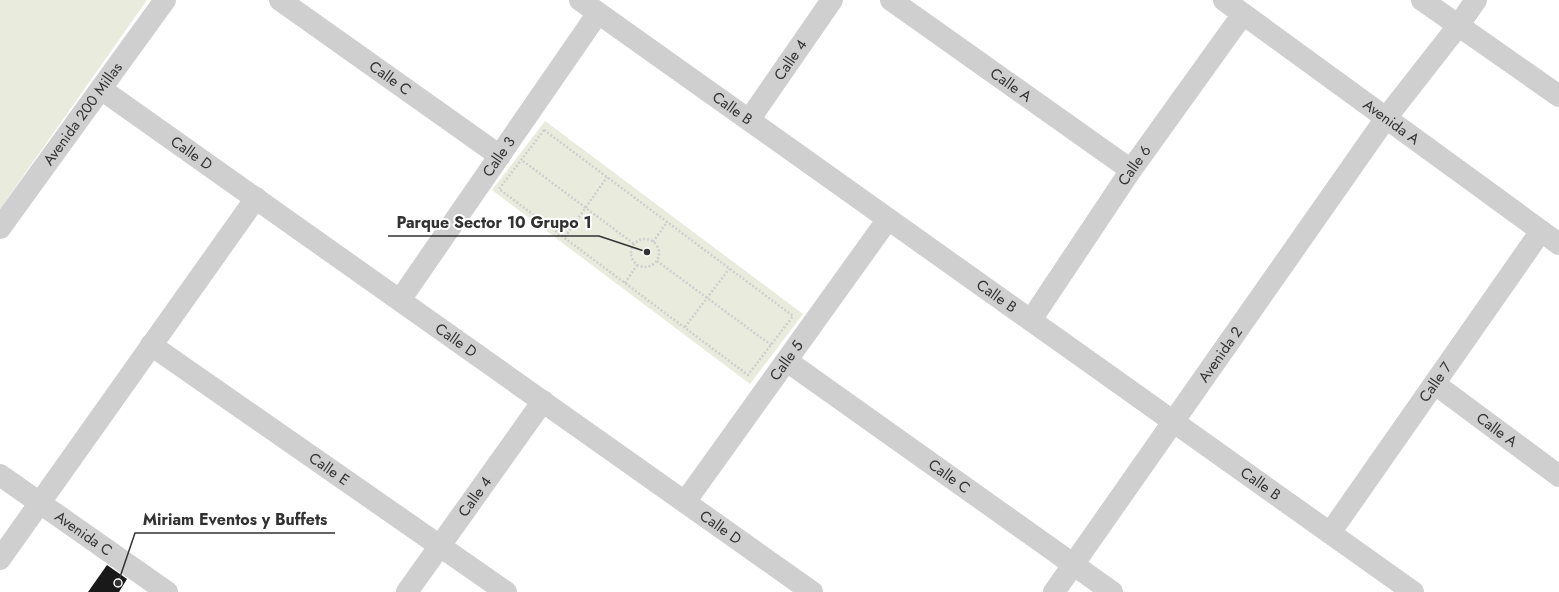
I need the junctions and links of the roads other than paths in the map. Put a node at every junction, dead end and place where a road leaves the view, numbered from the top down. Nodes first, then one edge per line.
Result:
1 (166, 0) edge
2 (280, 0) edge
3 (580, 0) edge
4 (832, 0) edge
5 (891, 0) edge
6 (1224, 0) edge
7 (1422, 0) edge
8 (1476, 0) edge
9 (598, 13) junction
10 (1243, 14) junction
11 (1458, 26) junction
12 (101, 89) junction
13 (1559, 96) edge
14 (1386, 118) junction
15 (749, 120) junction
16 (509, 155) junction
17 (1131, 170) junction
18 (256, 198) junction
19 (888, 219) junction
20 (0, 228) edge
21 (1541, 230) junction
22 (1559, 244) edge
23 (400, 300) junction
24 (1031, 320) junction
25 (151, 346) junction
26 (788, 360) junction
27 (1435, 384) junction
28 (542, 401) junction
29 (1173, 422) junction
30 (0, 475) edge
31 (1559, 476) edge
32 (685, 502) junction
33 (40, 503) junction
34 (1330, 533) junction
35 (440, 546) junction
36 (0, 559) edge
37 (1074, 565) junction
38 (167, 592) edge
39 (407, 592) edge
40 (506, 592) edge
41 (812, 592) edge
42 (1054, 592) edge
43 (1112, 592) edge
44 (1413, 592) edge

1 - 12 street, Avenida 200 Millas
2 - 16 street, Calle C
3 - 9 street, Calle B
4 - 15 street, Calle 4
5 - 17 street, Calle A
6 - 10 street, Avenida A
7 - 11 street
8 - 11 street, Avenida 2
9 - 15 street, Calle B
9 - 16 street, Calle 3
10 - 14 street, Avenida A
10 - 17 street, Calle 6
11 - 13 street
11 - 14 street, Avenida 2
12 - 18 street, Calle D
12 - 20 street, Avenida 200 Millas
14 - 21 street, Avenida A
14 - 29 street, Avenida 2
15 - 19 street, Calle B
16 - 23 street, Calle 3
17 - 24 street, Calle 6
18 - 23 street, Calle D
18 - 25 street
19 - 24 street, Calle B
19 - 26 street, Calle 5
21 - 22 street, Avenida A
21 - 27 street, Calle 7
23 - 28 street, Calle D
24 - 29 street, Calle B
25 - 33 street
25 - 35 street, Calle E
26 - 32 street, Calle 5
26 - 37 street, Calle C
27 - 31 street, Calle A
27 - 34 street, Calle 7
28 - 32 street, Calle D
28 - 35 street, Calle 4
29 - 34 street, Calle B
29 - 37 street, Avenida 2
30 - 33 street, Avenida C
32 - 41 street, Calle D
33 - 36 street
33 - 38 street, Avenida C
34 - 44 street, Calle B
35 - 39 street, Calle 4
35 - 40 street, Calle E
37 - 42 street, Avenida 2
37 - 43 street, Calle C

